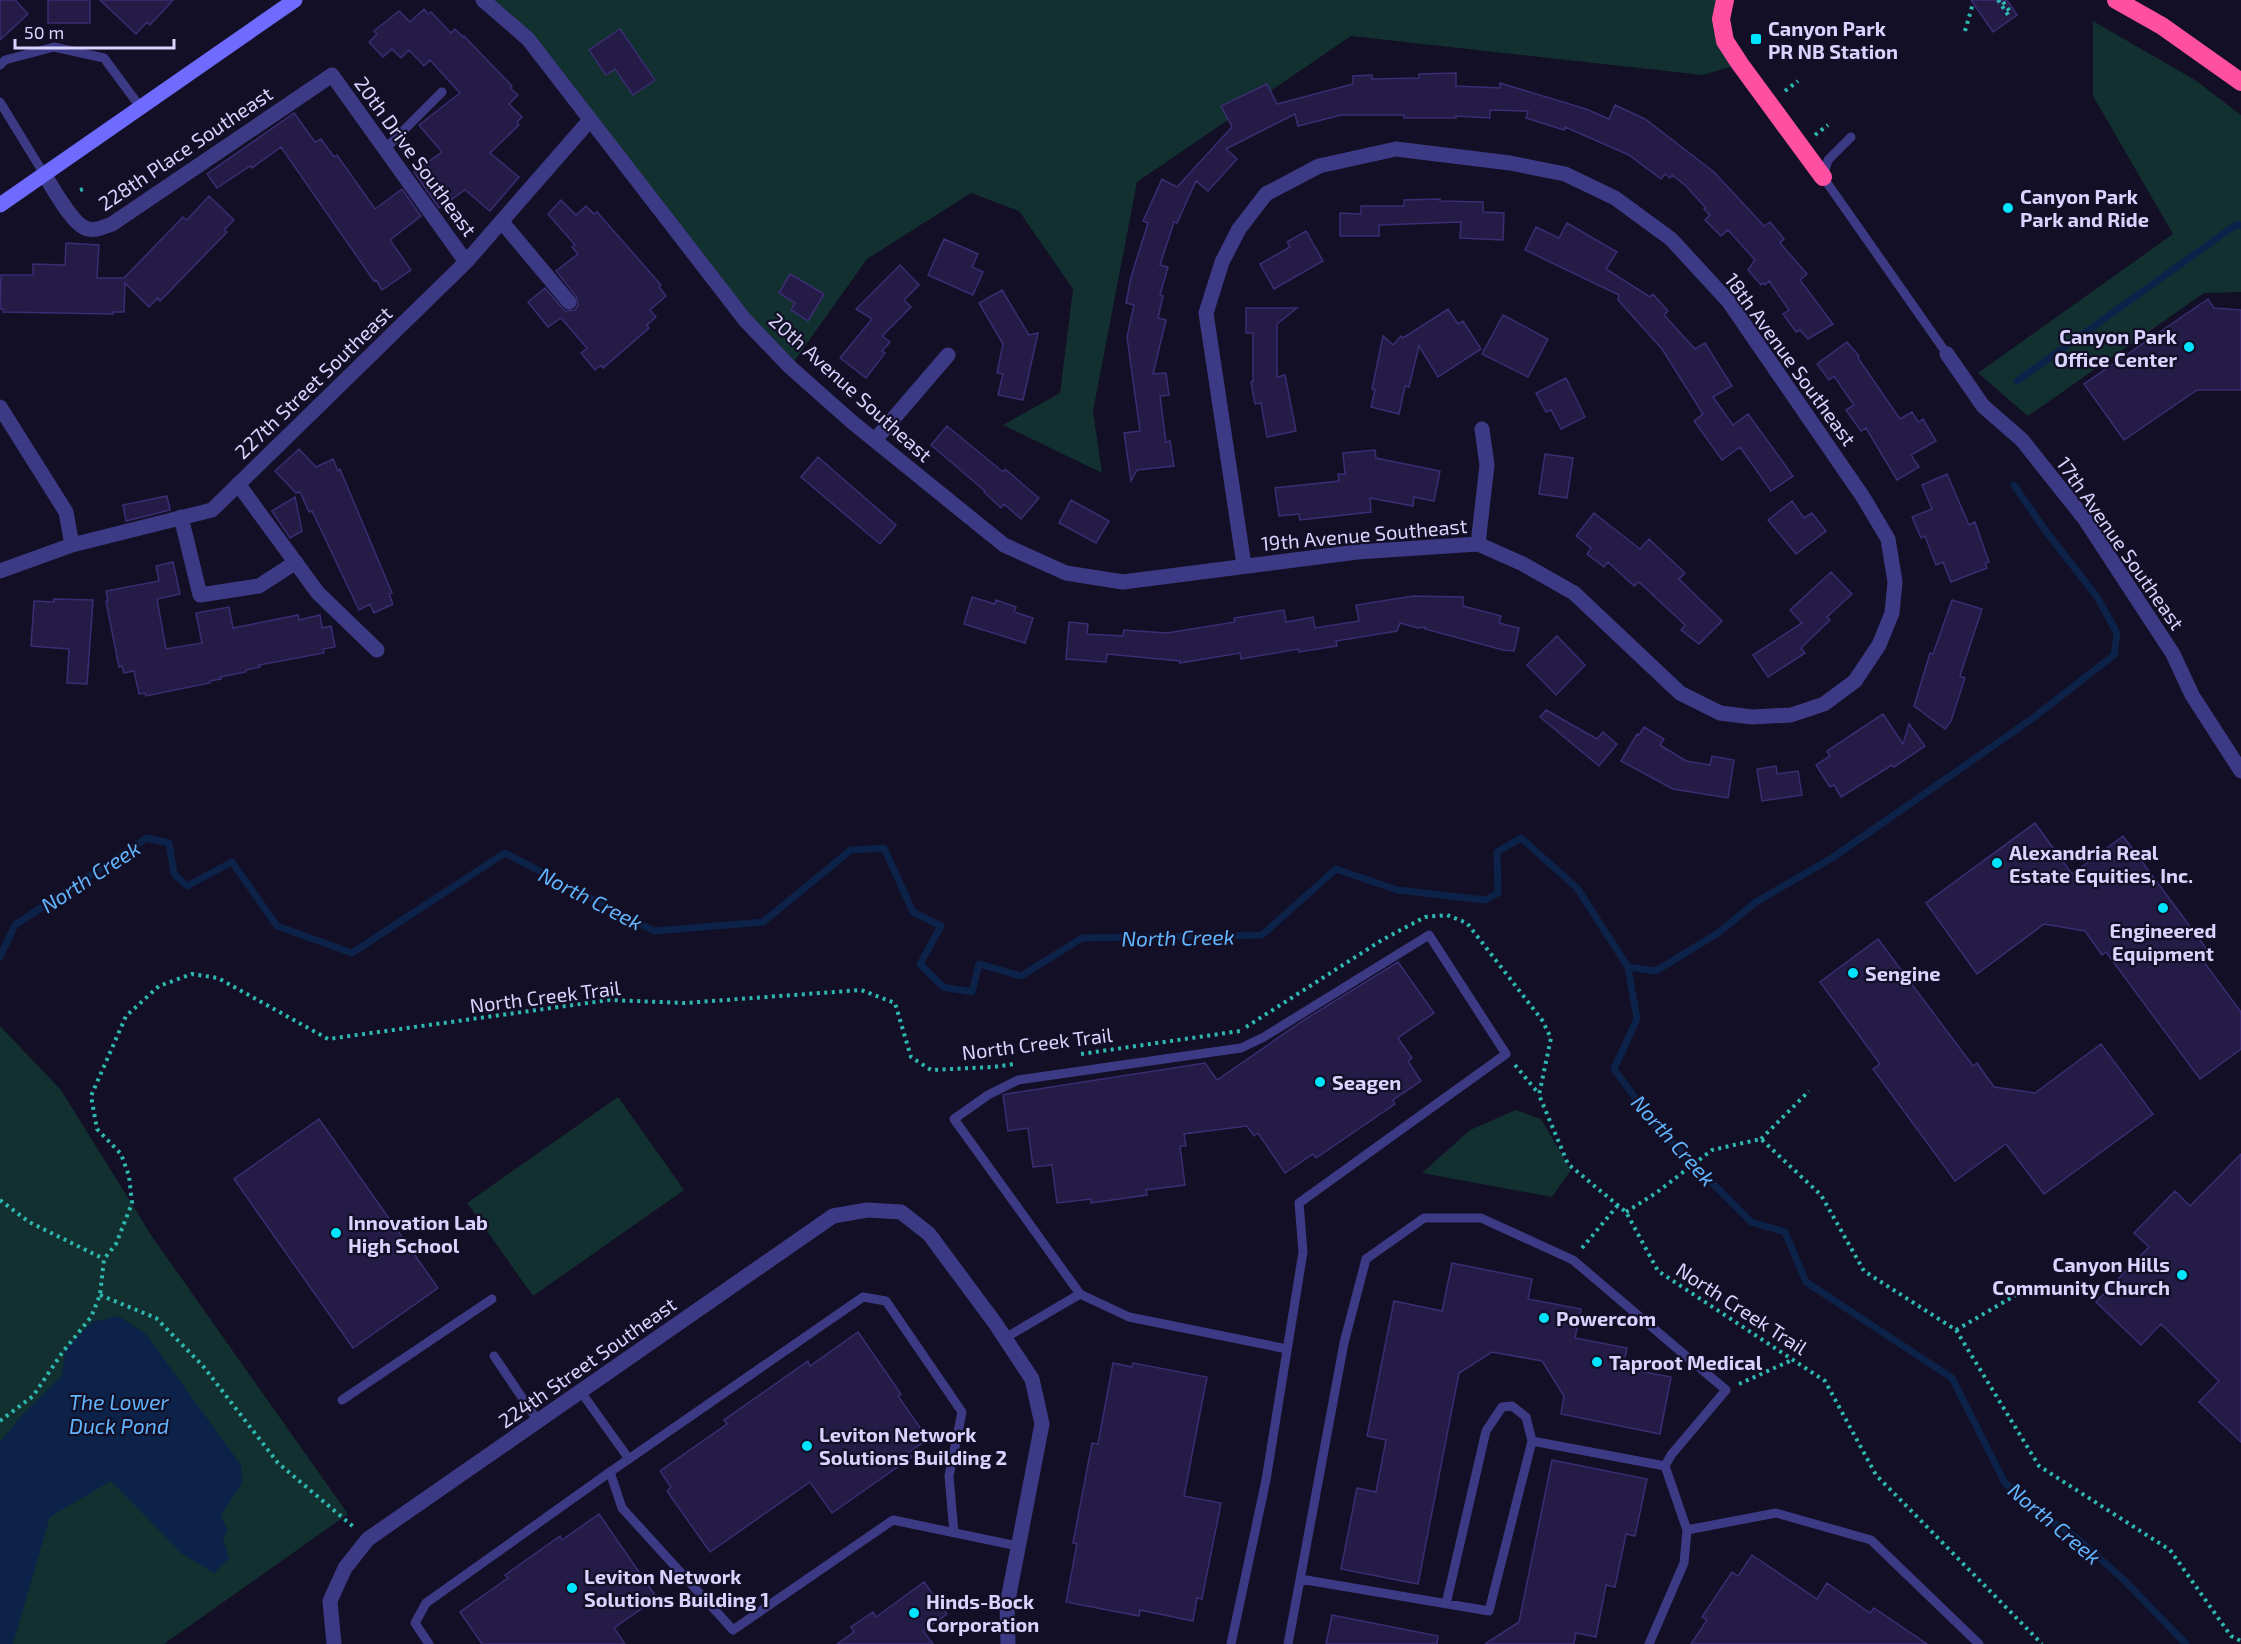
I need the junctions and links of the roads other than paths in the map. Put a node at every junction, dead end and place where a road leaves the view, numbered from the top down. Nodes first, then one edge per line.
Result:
1 (295, 0) edge
2 (483, 0) edge
3 (1725, 0) edge
4 (2116, 0) edge
5 (0, 65) edge
6 (332, 75) joint
7 (2241, 82) edge
8 (442, 92) dead end
9 (0, 102) edge
10 (141, 108) junction
11 (590, 120) junction
12 (1851, 137) dead end
13 (385, 149) junction
14 (44, 174) junction
15 (1824, 177) junction
16 (0, 205) edge
17 (502, 222) junction
18 (466, 262) junction
19 (569, 302) dead end
20 (1947, 354) joint
21 (948, 356) dead end
22 (0, 407) edge
23 (1482, 429) dead end
24 (875, 440) junction
25 (238, 484) junction
26 (181, 517) junction
27 (1478, 544) junction
28 (72, 545) junction
29 (296, 562) junction
30 (1244, 565) junction
31 (0, 571) edge
32 (377, 650) dead end
33 (1855, 681) joint
34 (2241, 771) edge
35 (1080, 1294) junction
36 (492, 1299) dead end
37 (1005, 1338) junction
38 (1287, 1349) junction
39 (494, 1356) dead end
40 (581, 1392) junction
41 (342, 1400) dead end
42 (538, 1421) junction
43 (1532, 1441) junction
44 (629, 1459) junction
45 (1665, 1466) junction
46 (610, 1472) junction
47 (1687, 1530) junction
48 (954, 1533) junction
49 (1018, 1546) junction
50 (1300, 1579) junction
51 (1446, 1604) junction
52 (334, 1644) edge
53 (429, 1644) edge
54 (1008, 1644) edge
55 (1231, 1644) edge
56 (1288, 1644) edge
57 (1648, 1644) edge
58 (1979, 1644) edge

1 - 10 main road
2 - 11 street, 20th Avenue Southeast
3 - 15 highway
4 - 7 highway
5 - 10 lane
6 - 13 street, 20th Drive Southeast
6 - 14 street, 228th Place Southeast
8 - 13 lane
9 - 14 lane
10 - 14 main road
11 - 17 street, 227th Street Southeast
11 - 24 street, 20th Avenue Southeast
12 - 15 lane
13 - 18 street, 20th Drive Southeast
14 - 16 main road
15 - 20 lane
17 - 18 street, 227th Street Southeast
17 - 19 street
18 - 25 street, 227th Street Southeast
20 - 34 street, 17th Avenue Southeast
21 - 24 street
22 - 28 street
23 - 27 street
24 - 30 street, 20th Avenue Southeast
25 - 26 street, 227th Street Southeast
25 - 29 street
26 - 28 street, 227th Street Southeast
26 - 29 street
27 - 30 street, 19th Avenue Southeast
27 - 33 street, 19th Avenue Southeast
28 - 31 street, 227th Street Southeast
29 - 32 street
30 - 33 street, 18th Avenue Southeast
35 - 37 lane
35 - 38 lane
35 - 38 lane
36 - 41 lane
37 - 40 street, 224th Street Southeast
37 - 49 street
38 - 55 lane
39 - 42 lane
40 - 42 street, 224th Street Southeast
40 - 44 lane
42 - 52 street, 224th Street Southeast
43 - 45 lane
43 - 51 lane
43 - 51 lane
44 - 46 lane
44 - 48 lane
45 - 47 lane
45 - 50 lane
46 - 48 lane
46 - 53 lane
47 - 57 lane
47 - 58 lane
48 - 49 lane
49 - 54 street
50 - 51 lane
50 - 56 lane

